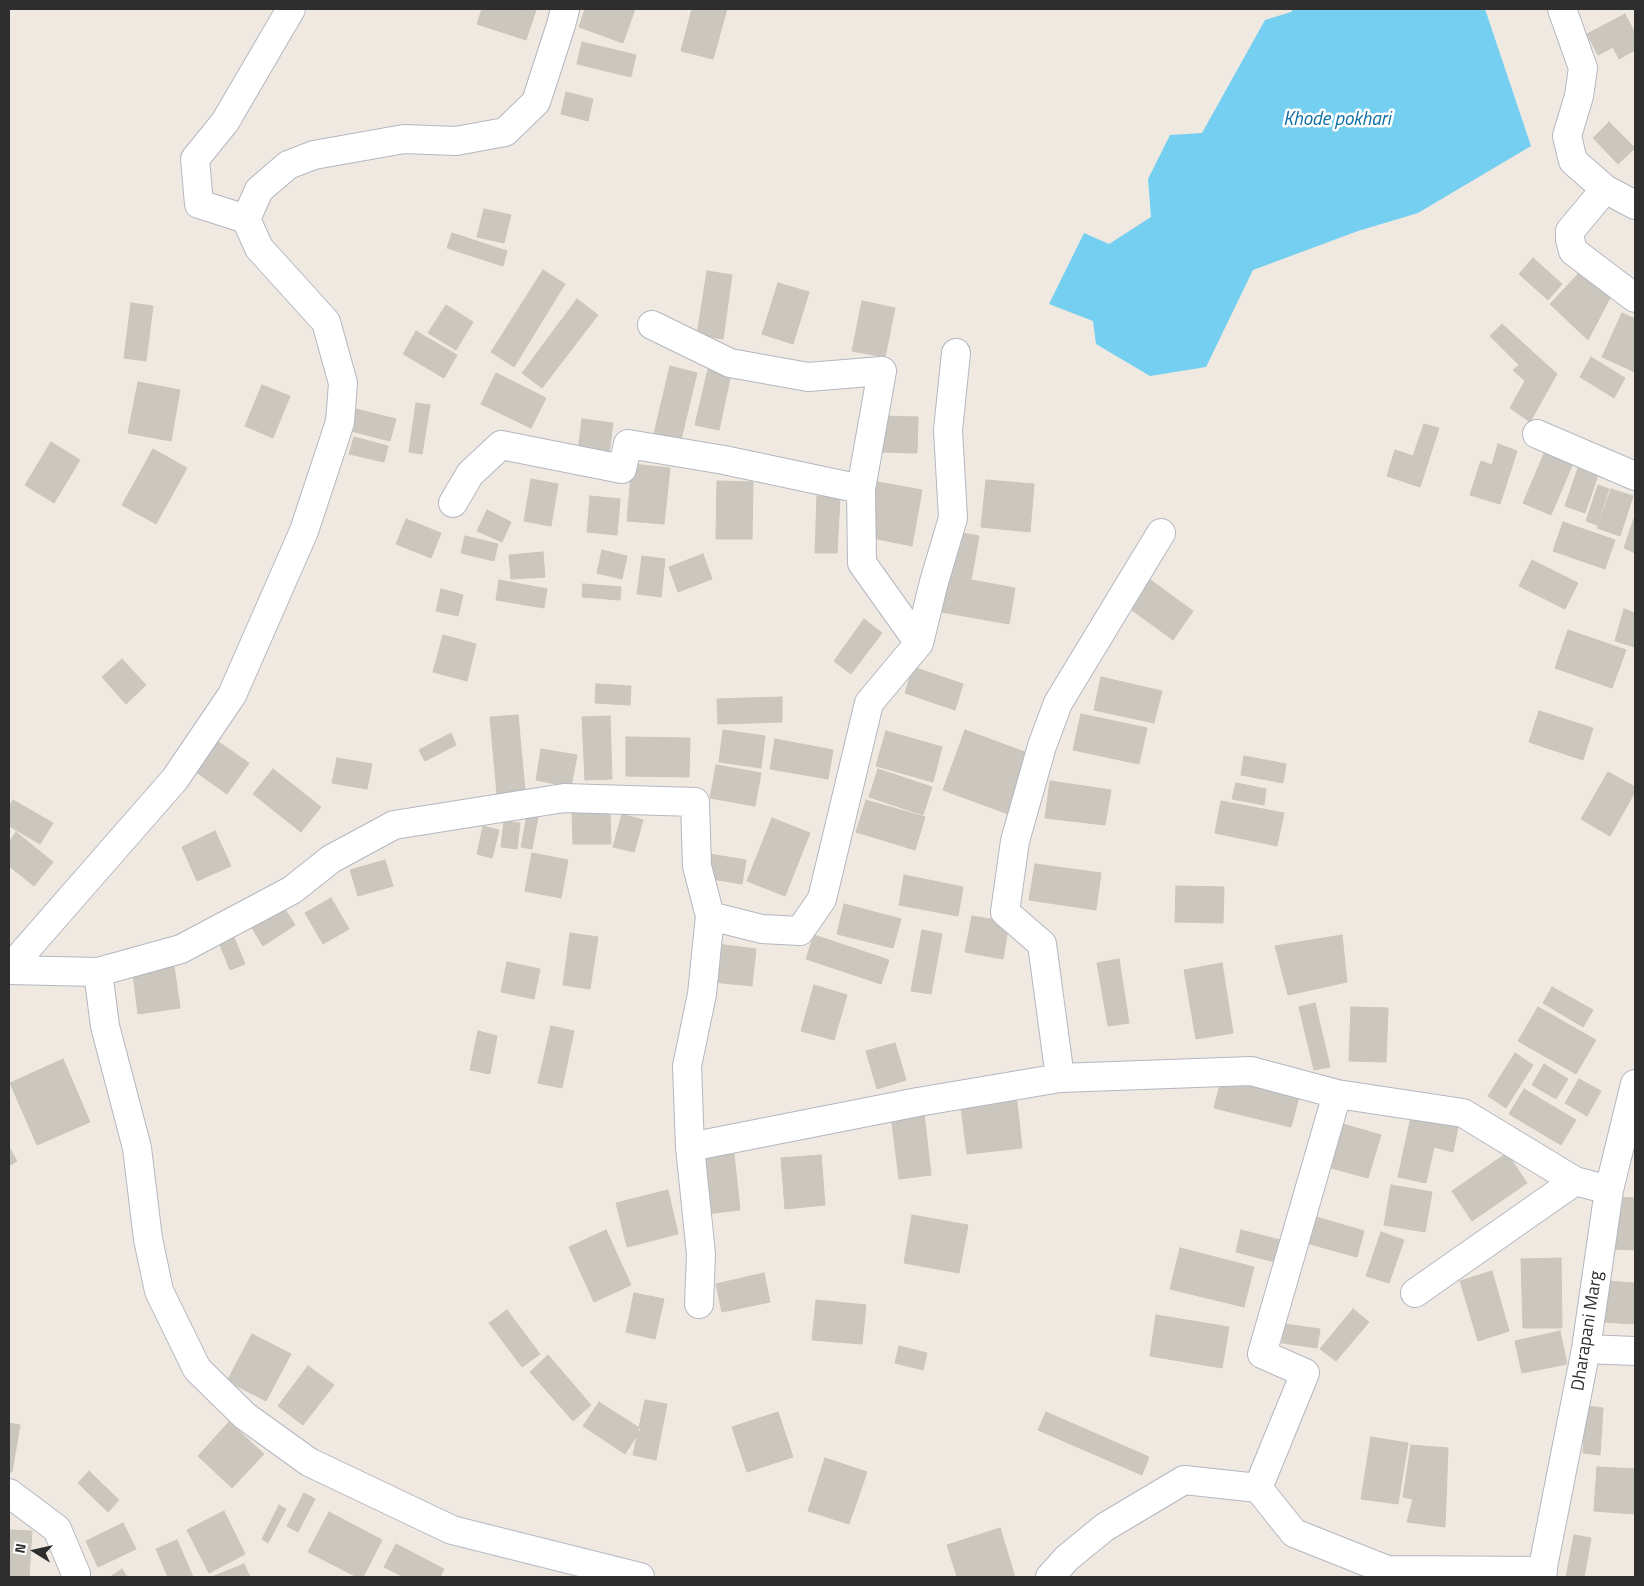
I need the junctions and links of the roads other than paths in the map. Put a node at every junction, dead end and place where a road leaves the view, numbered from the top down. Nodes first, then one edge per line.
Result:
1 (291, 9) edge
2 (565, 9) edge
3 (1562, 9) edge
4 (1605, 189) junction
5 (1635, 205) edge
6 (246, 219) junction
7 (1635, 298) edge
8 (652, 324) dead end
9 (956, 353) dead end
10 (1537, 434) dead end
11 (1635, 476) edge
12 (861, 489) junction
13 (453, 503) dead end
14 (1161, 533) dead end
15 (919, 643) junction
16 (710, 916) junction
17 (9, 970) edge
18 (98, 972) junction
19 (1060, 1078) junction
20 (1635, 1084) edge
21 (1337, 1094) junction
22 (690, 1147) junction
23 (1575, 1181) junction
24 (1609, 1190) junction
25 (1415, 1293) dead end
26 (699, 1304) dead end
27 (1586, 1349) junction
28 (1635, 1351) edge
29 (1258, 1488) junction
30 (9, 1493) edge
31 (1542, 1574) edge
32 (76, 1577) edge
33 (640, 1577) edge
34 (1050, 1577) edge

1 - 6 street
2 - 6 street
3 - 4 street
4 - 5 street
4 - 7 street
6 - 17 street
8 - 12 street
9 - 15 street
10 - 11 street
12 - 13 street
12 - 15 street
14 - 19 street
15 - 16 street
16 - 18 street
16 - 22 street
17 - 18 street
18 - 33 street
19 - 21 street
19 - 22 street
20 - 24 street, Dharapani Marg
21 - 23 street
21 - 29 street
22 - 26 street
23 - 24 street
23 - 25 street
24 - 27 street, Dharapani Marg
27 - 28 street
27 - 31 street, Dharapani Marg
29 - 31 street
29 - 34 street
30 - 32 street

